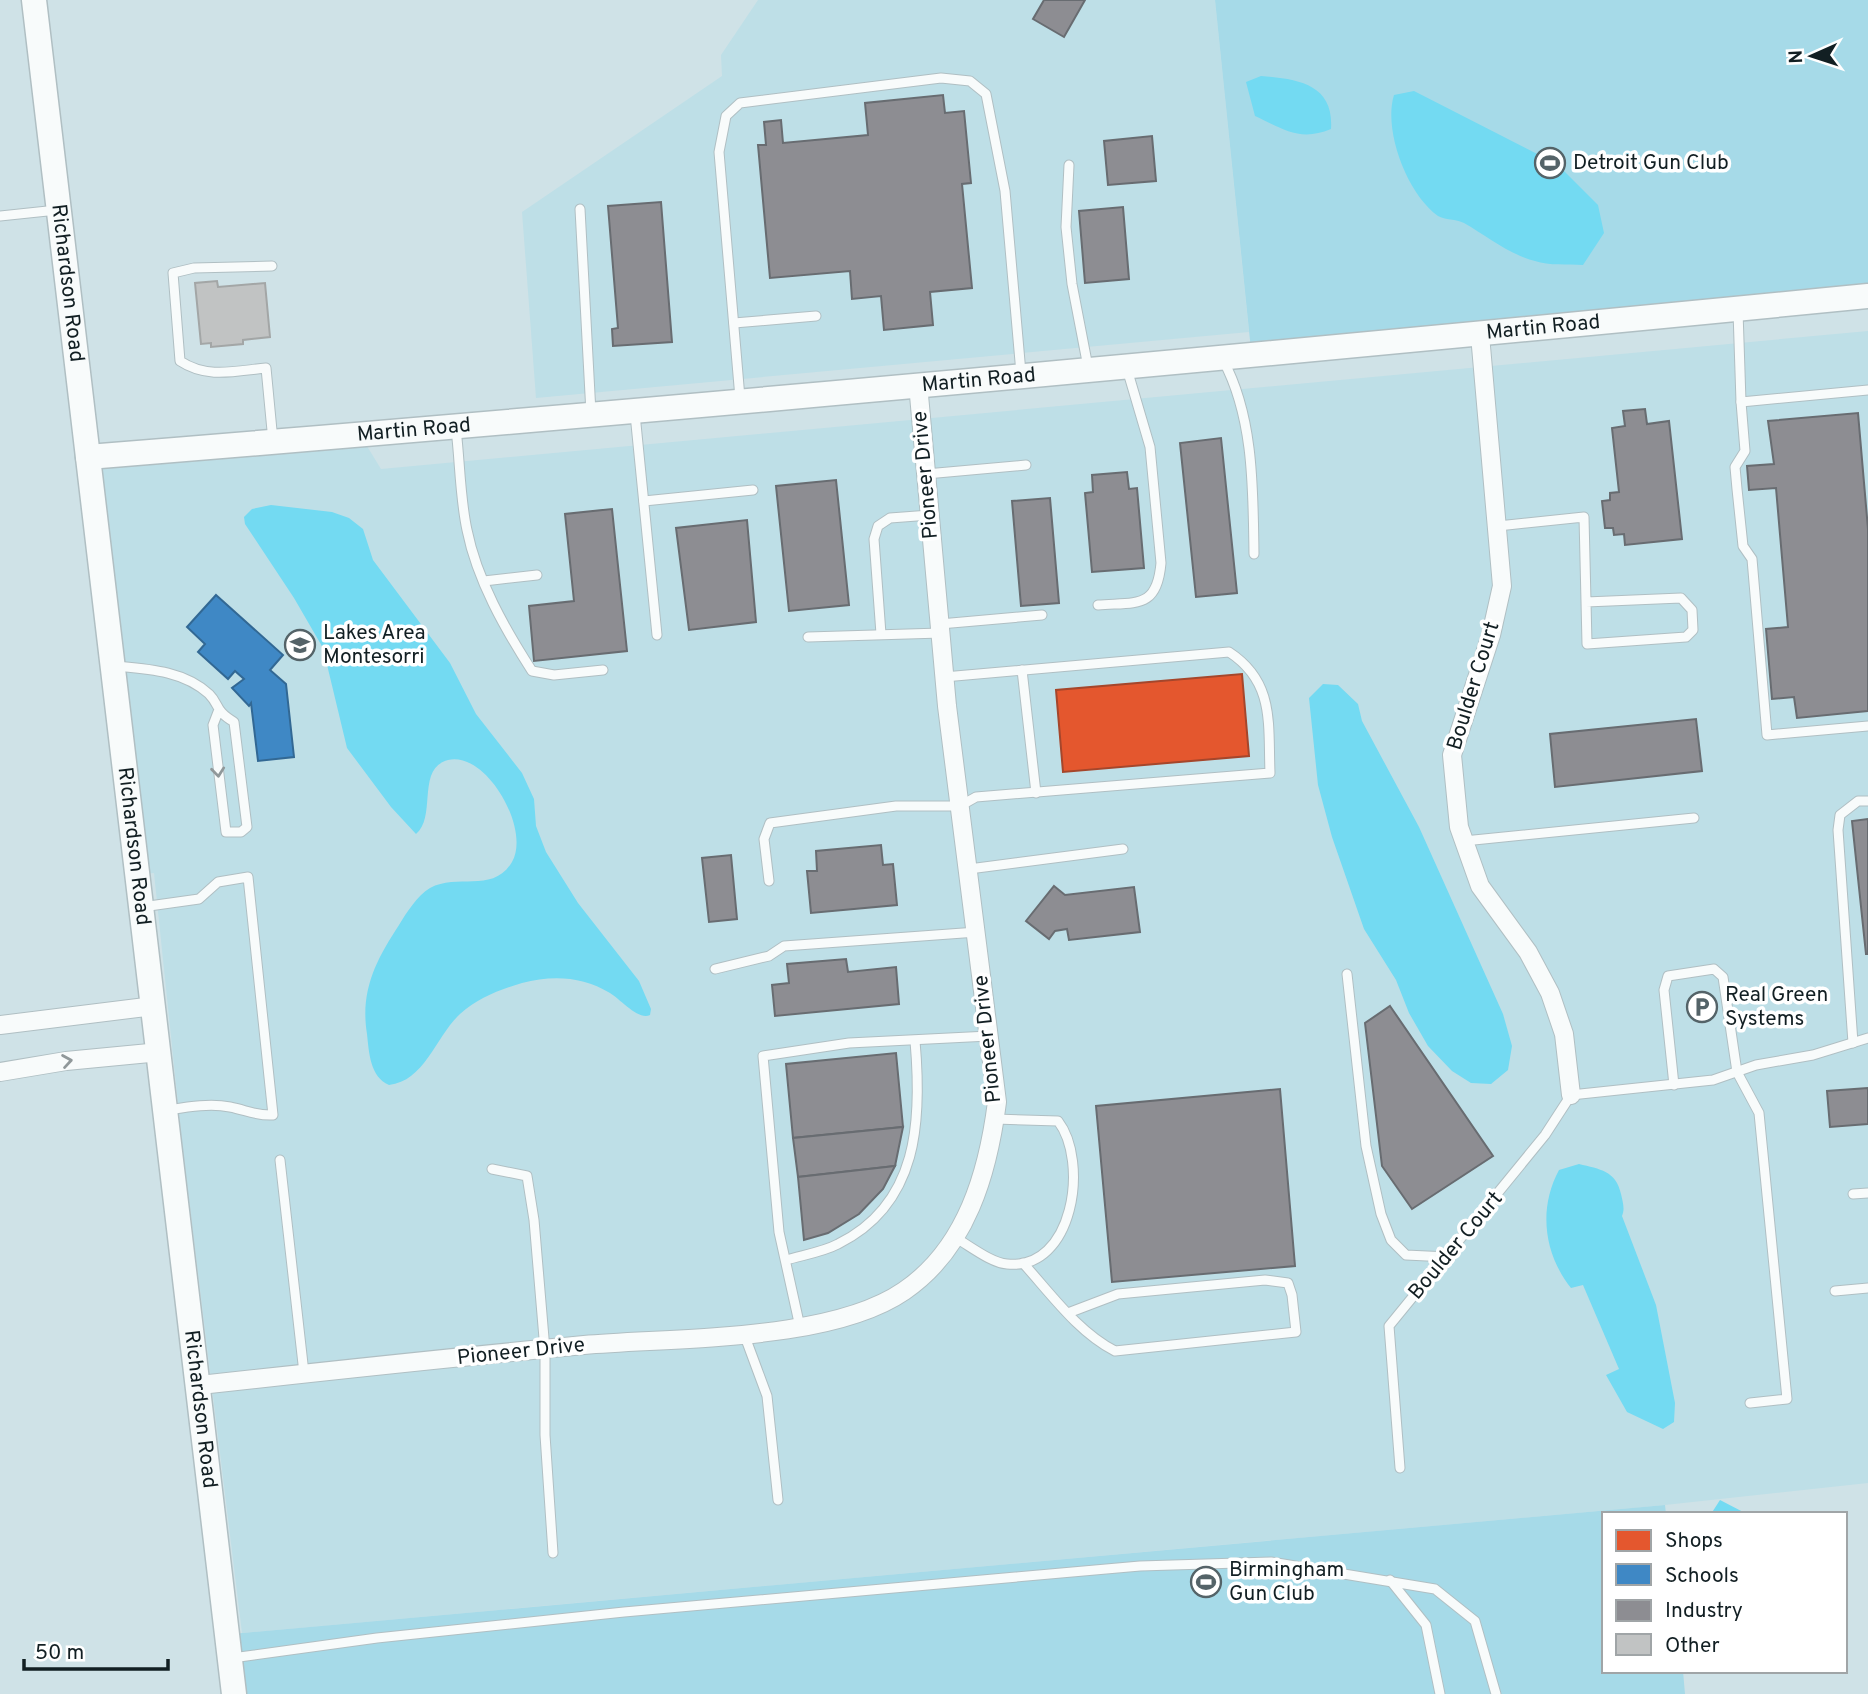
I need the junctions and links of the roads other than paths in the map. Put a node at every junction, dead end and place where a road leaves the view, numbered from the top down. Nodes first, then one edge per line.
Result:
1 (34, 0) edge
2 (1069, 165) dead end
3 (580, 209) dead end
4 (59, 210) junction
5 (0, 216) edge
6 (272, 266) dead end
7 (1868, 296) edge
8 (1738, 309) junction
9 (816, 316) dead end
10 (734, 323) junction
11 (1479, 335) junction
12 (1222, 358) junction
13 (1126, 366) junction
14 (1089, 369) junction
15 (1021, 375) junction
16 (918, 384) junction
17 (1868, 390) edge
18 (741, 401) junction
19 (1741, 402) junction
20 (635, 411) junction
21 (592, 415) junction
22 (456, 427) junction
23 (274, 443) junction
24 (88, 457) junction
25 (1026, 465) dead end
26 (926, 474) junction
27 (753, 490) dead end
28 (644, 501) junction
29 (930, 515) junction
30 (1498, 526) junction
31 (1254, 554) dead end
32 (537, 575) dead end
33 (484, 581) junction
34 (1586, 602) junction
35 (1098, 606) dead end
36 (1042, 614) dead end
37 (940, 628) junction
38 (881, 634) junction
39 (657, 635) dead end
40 (808, 637) dead end
41 (114, 666) junction
42 (603, 670) dead end
43 (1021, 670) junction
44 (944, 677) junction
45 (218, 712) junction
46 (1868, 726) edge
47 (1036, 793) junction
48 (1868, 801) edge
49 (960, 806) junction
50 (1694, 818) dead end
51 (1464, 841) junction
52 (1123, 849) dead end
53 (969, 869) junction
54 (769, 881) dead end
55 (142, 907) junction
56 (977, 933) junction
57 (715, 969) dead end
58 (1347, 974) dead end
59 (154, 1006) junction
60 (0, 1026) edge
61 (989, 1036) junction
62 (1868, 1038) edge
63 (915, 1041) junction
64 (1853, 1043) junction
65 (160, 1052) junction
66 (0, 1072) edge
67 (1737, 1072) junction
68 (1674, 1085) junction
69 (1571, 1095) junction
70 (166, 1111) junction
71 (995, 1119) junction
72 (280, 1160) dead end
73 (492, 1169) dead end
74 (1868, 1193) edge
75 (1853, 1194) dead end
76 (954, 1237) junction
77 (1448, 1257) junction
78 (786, 1260) junction
79 (1024, 1263) junction
80 (1868, 1288) edge
81 (1835, 1291) dead end
82 (1068, 1314) junction
83 (800, 1326) junction
84 (743, 1332) junction
85 (545, 1350) junction
86 (304, 1373) junction
87 (200, 1385) junction
88 (1750, 1403) dead end
89 (1400, 1468) dead end
90 (778, 1500) dead end
91 (553, 1553) dead end
92 (1390, 1580) junction
93 (230, 1659) junction
94 (234, 1694) edge
95 (1440, 1694) edge
96 (1496, 1694) edge

1 - 4 main road, Richardson Road
2 - 14 lane
3 - 21 lane
4 - 5 lane
4 - 24 main road, Richardson Road
6 - 23 lane
7 - 8 main road, Martin Road
8 - 11 main road, Martin Road
8 - 19 lane
9 - 10 lane
10 - 15 lane
10 - 18 lane
11 - 12 main road, Martin Road
11 - 30 street, Boulder Court
12 - 13 main road, Martin Road
12 - 31 lane
13 - 14 main road, Martin Road
13 - 35 lane
14 - 15 main road, Martin Road
15 - 16 main road, Martin Road
16 - 18 main road, Martin Road
16 - 26 street, Pioneer Drive
17 - 19 lane
18 - 20 main road, Martin Road
19 - 46 lane
20 - 21 main road, Martin Road
20 - 28 lane
21 - 22 main road, Martin Road
22 - 23 main road, Martin Road
22 - 33 lane
23 - 24 main road, Martin Road
24 - 41 main road, Richardson Road
25 - 26 lane
26 - 29 street, Pioneer Drive
27 - 28 lane
28 - 39 lane
29 - 37 street, Pioneer Drive
29 - 38 lane
30 - 34 lane
30 - 51 street, Boulder Court
32 - 33 lane
33 - 42 lane
34 - 34 lane
36 - 37 lane
37 - 38 lane
37 - 44 street, Pioneer Drive
38 - 40 lane
41 - 45 lane
41 - 55 main road, Richardson Road
43 - 44 lane
43 - 47 lane
43 - 47 lane
44 - 49 street, Pioneer Drive
45 -> 45 lane
47 - 49 lane
48 - 64 lane
49 - 53 street, Pioneer Drive
49 - 54 lane
50 - 51 lane
51 - 69 street, Boulder Court
52 - 53 lane
53 - 56 street, Pioneer Drive
55 - 59 main road, Richardson Road
55 - 70 lane
56 - 57 lane
56 - 61 street, Pioneer Drive
58 - 77 lane
59 - 60 street
59 - 65 main road, Richardson Road
61 - 63 lane
61 - 71 street, Pioneer Drive
62 - 64 lane
63 - 78 lane
63 - 78 lane
64 - 67 lane
66 -> 65 street
65 - 70 main road, Richardson Road
67 - 68 lane
67 - 68 lane
67 - 88 lane
68 - 69 lane
69 - 77 lane, Boulder Court
70 - 87 main road, Richardson Road
71 - 76 street, Pioneer Drive
71 - 79 lane
72 - 86 lane
73 - 85 lane
74 - 75 lane
76 - 79 lane
76 - 83 street, Pioneer Drive
77 - 89 lane, Boulder Court
78 - 83 lane
79 - 82 lane
80 - 81 lane
82 - 82 lane
83 - 84 street, Pioneer Drive
84 - 85 street, Pioneer Drive
84 - 90 lane
85 - 86 street, Pioneer Drive
85 - 91 lane
86 - 87 street, Pioneer Drive
87 - 93 main road, Richardson Road
92 - 93 lane
92 - 95 lane
92 - 96 lane
93 - 94 main road, Richardson Road

